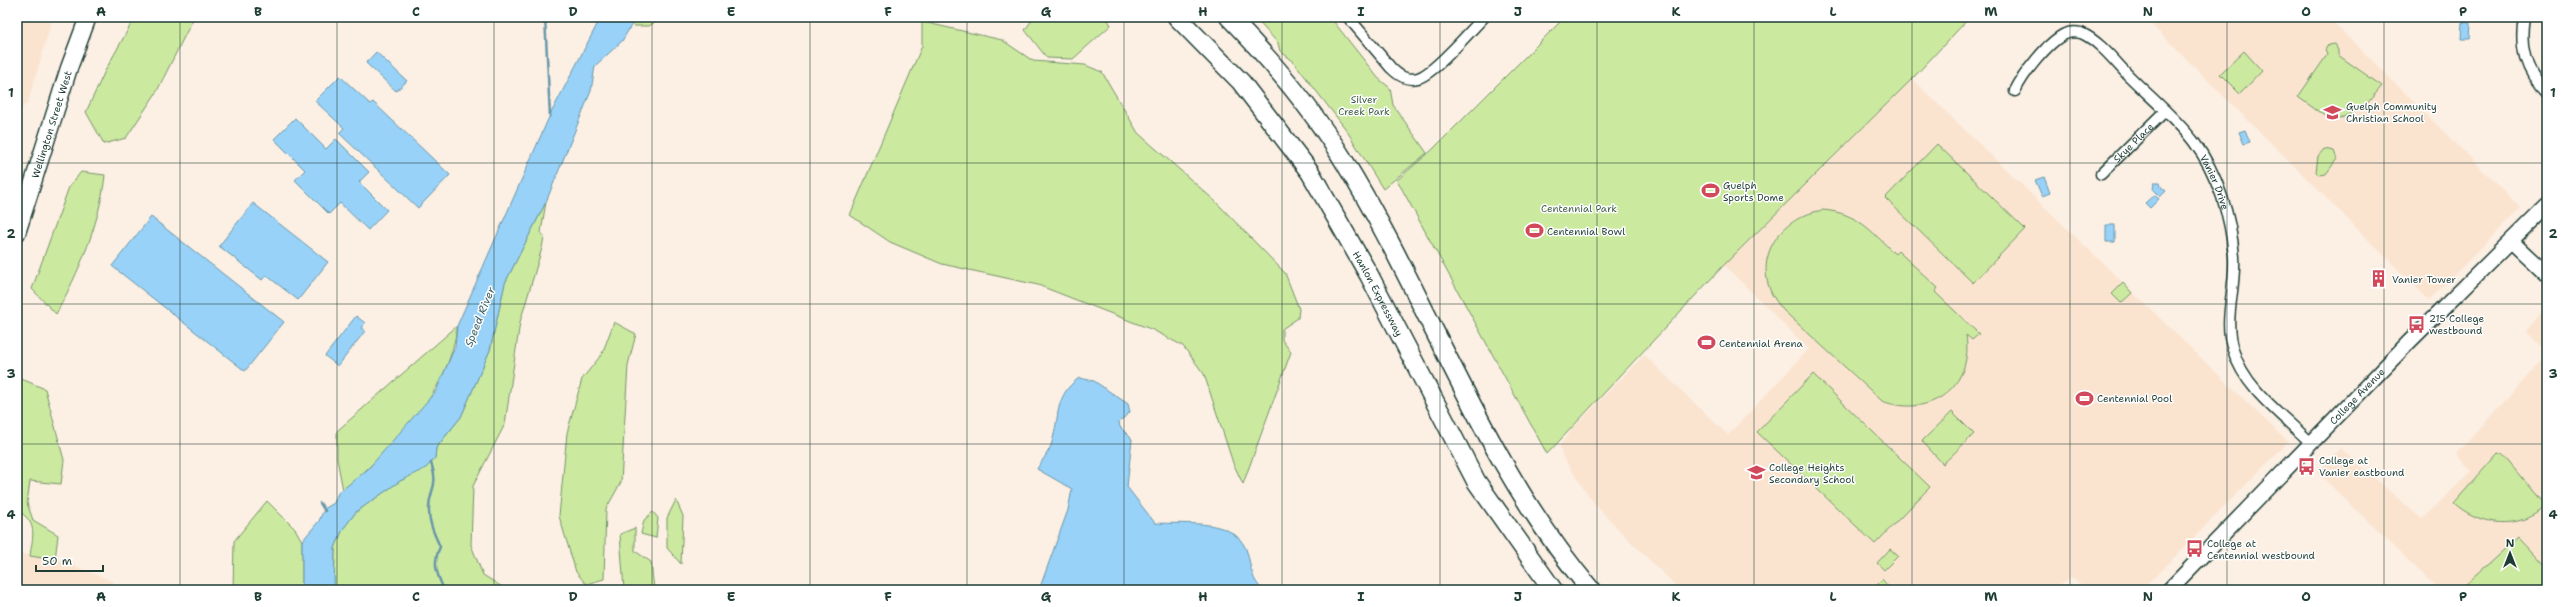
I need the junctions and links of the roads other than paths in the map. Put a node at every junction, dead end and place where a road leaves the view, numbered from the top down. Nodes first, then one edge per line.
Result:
1 (88, 17) edge
2 (1177, 17) edge
3 (1229, 17) edge
4 (1348, 17) edge
5 (1484, 17) edge
6 (2524, 17) edge
7 (2015, 91) dead end
8 (2547, 93) edge
9 (2165, 111) junction
10 (2101, 174) dead end
11 (2547, 205) edge
12 (17, 233) edge
13 (2512, 240) junction
14 (2547, 276) edge
15 (2312, 444) junction
16 (1553, 590) edge
17 (1591, 590) edge
18 (2168, 590) edge

1 - 12 main road, Wellington Street West
2 - 16 highway, Hanlon Expressway
3 - 17 highway
4 - 5 street
6 - 8 street
7 - 9 street, Vanier Drive
9 - 10 street, Skye Place
9 - 15 street, Vanier Drive
11 - 13 main road, College Avenue
13 - 14 main road
13 - 15 main road, College Avenue
15 - 18 main road, College Avenue

